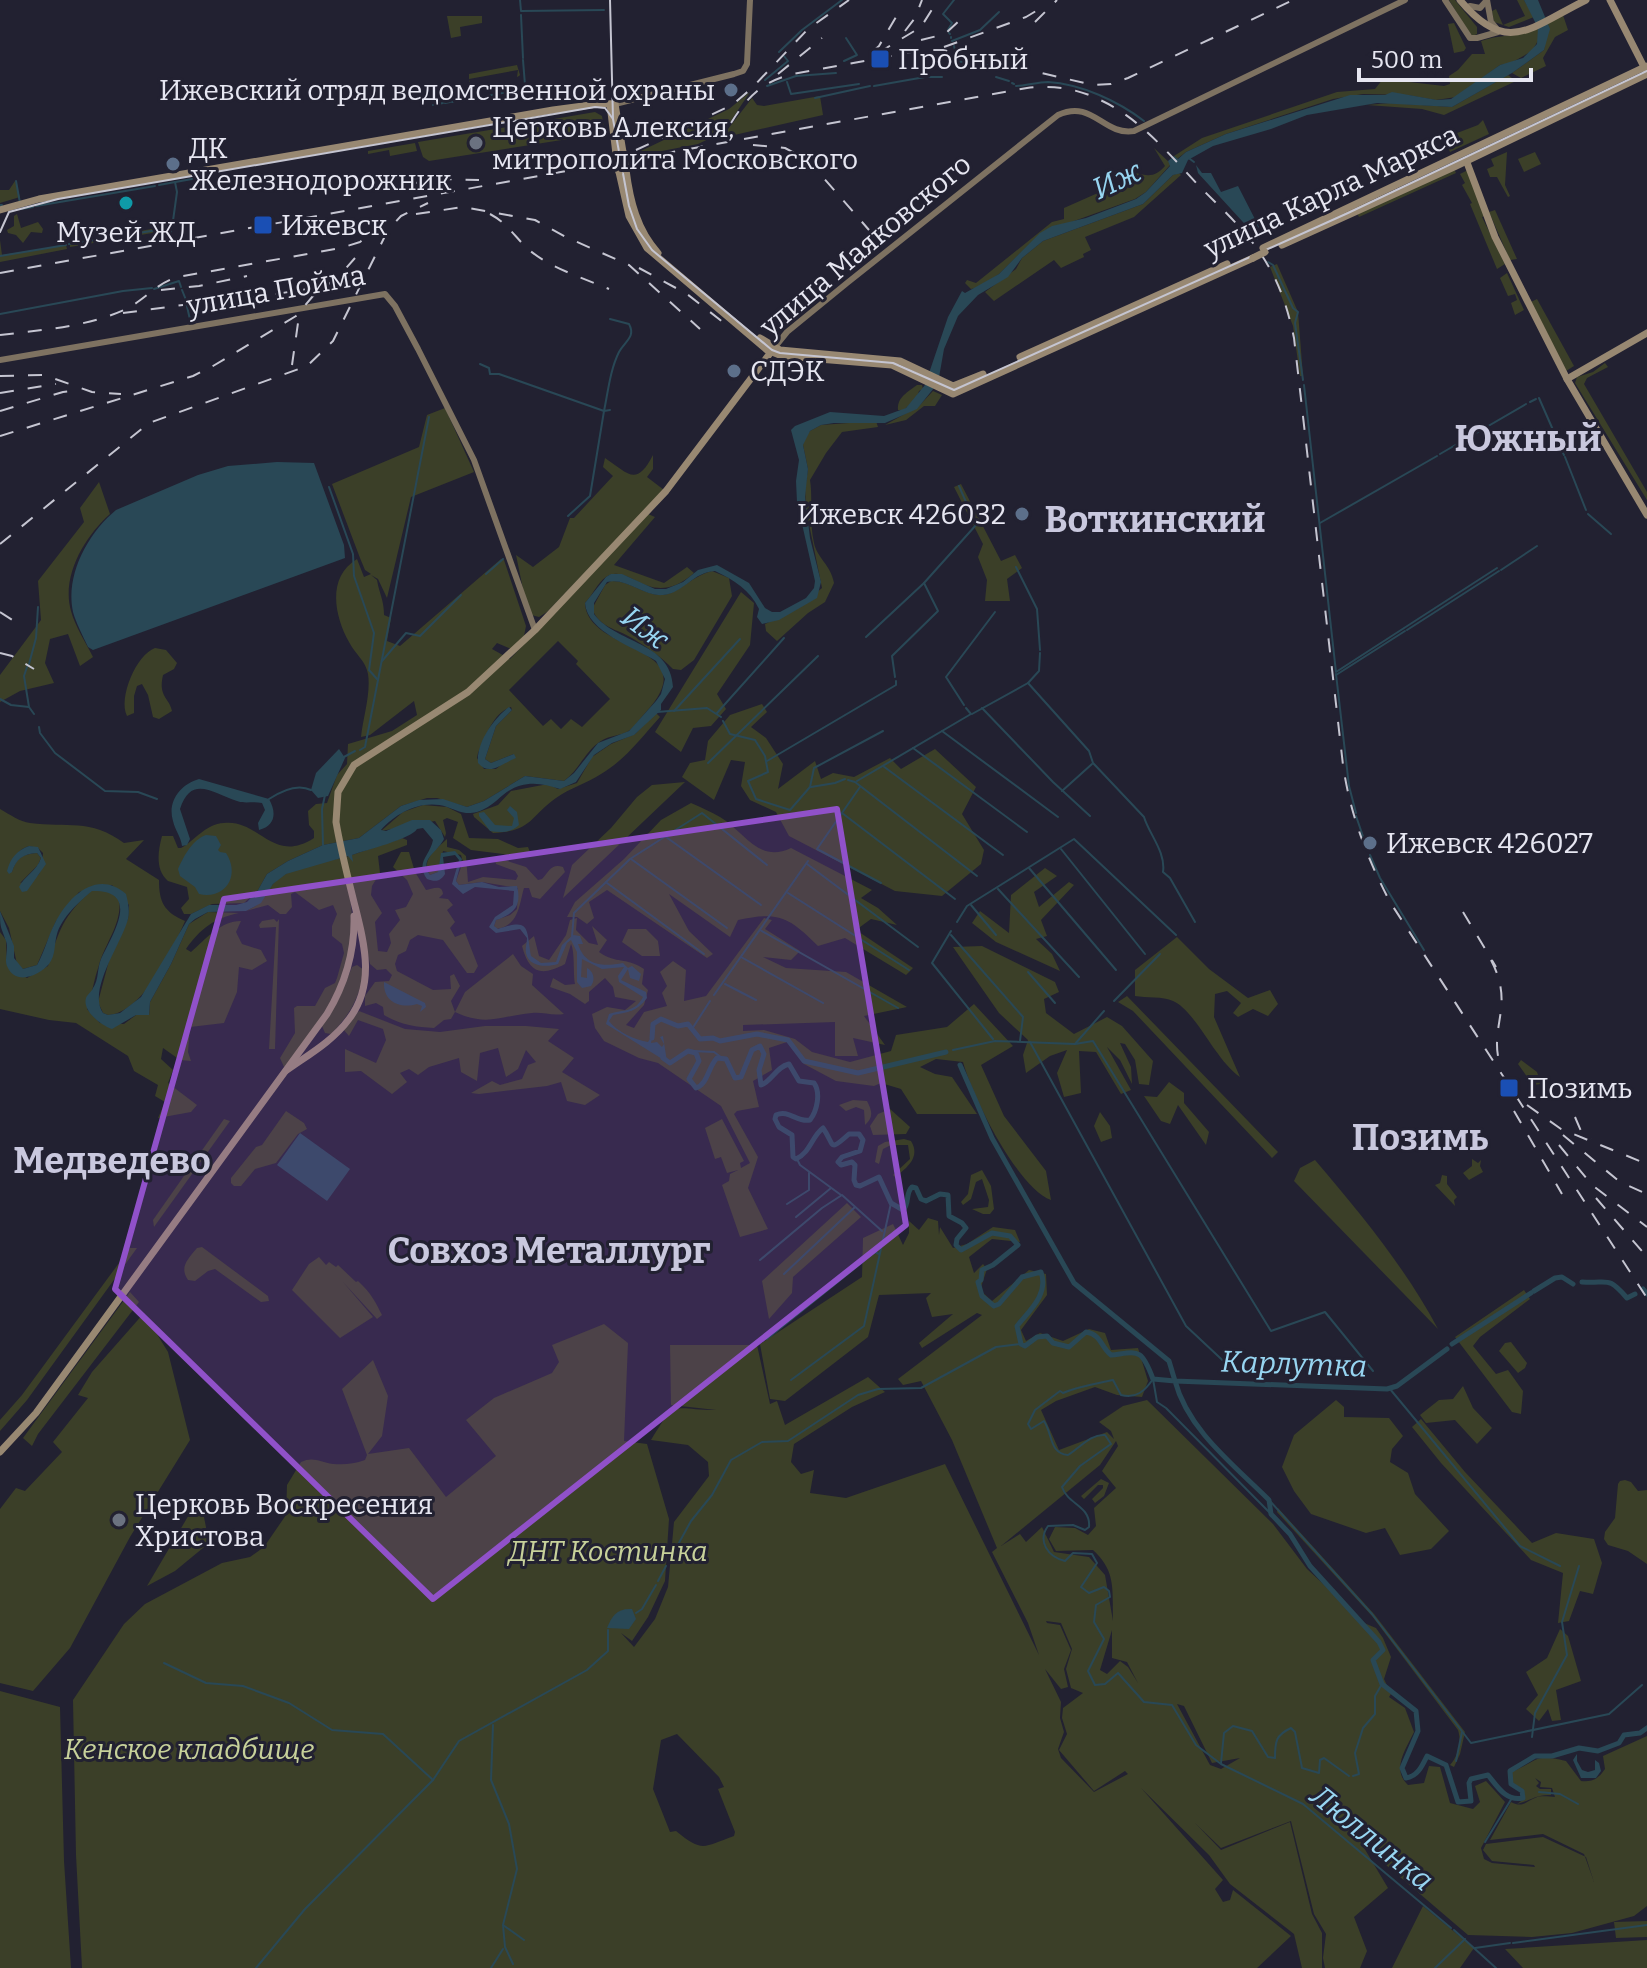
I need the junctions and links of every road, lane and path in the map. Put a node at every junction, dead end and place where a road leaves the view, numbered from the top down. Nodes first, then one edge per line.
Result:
1 (750, 0) edge
2 (1405, 0) edge
3 (1487, 0) edge
4 (1579, 0) edge
5 (1586, 0) edge
6 (1612, 0) edge
7 (1445, 1) edge
8 (1465, 2) edge
9 (1556, 13) junction
10 (1477, 20) junction
11 (1497, 30) junction
12 (1479, 37) junction
13 (1646, 69) edge
14 (611, 105) junction
15 (1465, 157) junction
16 (0, 210) edge
17 (1647, 333) edge
18 (785, 334) junction
19 (760, 341) junction
20 (772, 350) junction
21 (791, 352) junction
22 (782, 356) junction
23 (0, 360) edge
24 (761, 364) junction
25 (917, 373) junction
26 (1567, 379) junction
27 (1647, 515) edge
28 (535, 630) junction
29 (352, 894) junction
30 (350, 960) junction
31 (366, 968) junction
32 (319, 1025) junction
33 (334, 1036) junction
34 (287, 1070) junction
35 (0, 1452) edge

1 - 14 main road
2 - 18 main road, улица Маяковского
3 - 8 main road
3 - 11 main road
4 - 9 main road
5 - 9 main road
6 - 13 main road
7 - 12 main road
8 - 10 main road
8 - 11 main road
9 - 11 main road
9 - 11 main road
10 - 11 main road
10 - 12 main road
11 - 12 main road
13 - 15 main road, улица Карла Маркса
14 - 16 main road
14 - 19 main road, bridge
15 - 25 main road, улица Карла Маркса, bridge
15 - 26 main road
17 - 26 main road
18 - 19 main road
18 - 20 main road, улица Маяковского
18 - 21 main road
19 - 20 main road
19 - 24 main road
20 - 21 main road
20 - 22 main road
20 - 24 main road, улица Маяковского
21 - 25 main road
22 - 24 main road
22 - 25 main road
23 - 28 main road, улица Пойма
24 - 28 main road, улица Маяковского
26 - 27 main road
28 - 29 main road, улица Маяковского
29 - 30 main road
29 - 31 main road
30 - 31 main road
30 - 32 main road
31 - 33 main road
32 - 33 main road
32 - 34 main road
33 - 34 main road
34 - 35 main road

